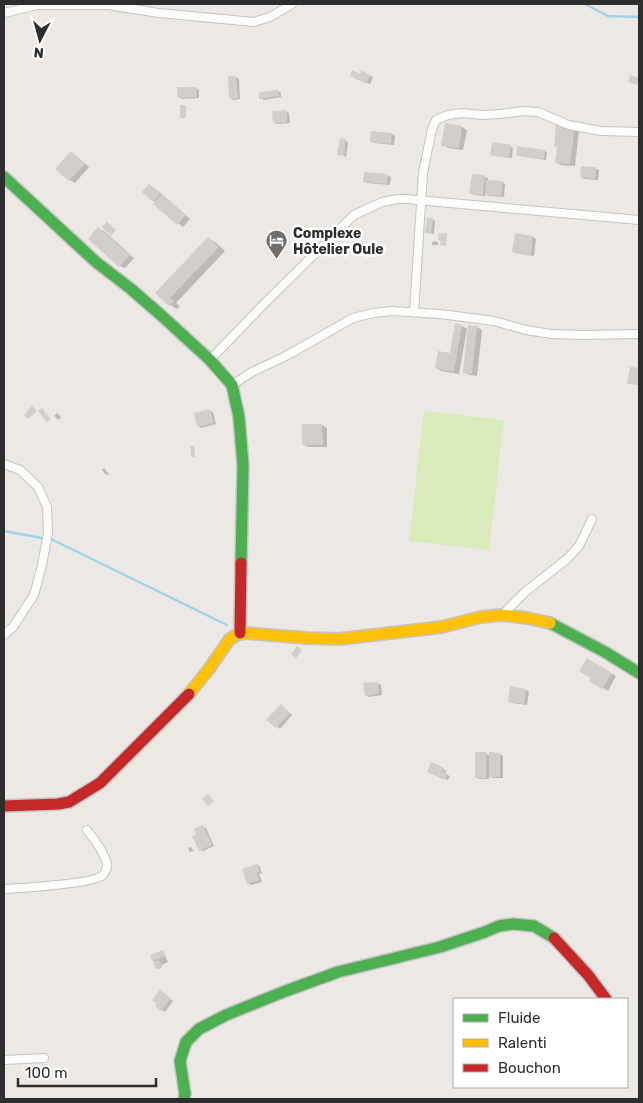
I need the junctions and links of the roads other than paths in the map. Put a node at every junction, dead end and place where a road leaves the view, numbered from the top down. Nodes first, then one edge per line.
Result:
1 (108, 4) edge
2 (292, 4) edge
3 (4, 13) edge
4 (639, 132) edge
5 (4, 177) edge
6 (421, 201) junction
7 (639, 220) edge
8 (414, 312) junction
9 (639, 334) edge
10 (210, 360) junction
11 (232, 385) junction
12 (4, 464) edge
13 (592, 519) dead end
14 (502, 615) junction
15 (240, 633) junction
16 (4, 635) edge
17 (639, 673) edge
18 (4, 806) edge
19 (87, 830) dead end
20 (4, 889) edge
21 (605, 998) edge
22 (44, 1058) dead end
23 (4, 1060) edge
24 (184, 1099) edge

1 - 2 street
1 - 3 street
4 - 6 street
5 - 10 street
6 - 7 street
6 - 8 street
6 - 10 street
8 - 9 street
8 - 11 street
10 - 11 street
11 - 15 street
12 - 16 street
13 - 14 street
14 - 15 street
14 - 17 street
15 - 18 street
19 - 20 street
21 - 24 street
22 - 23 street

